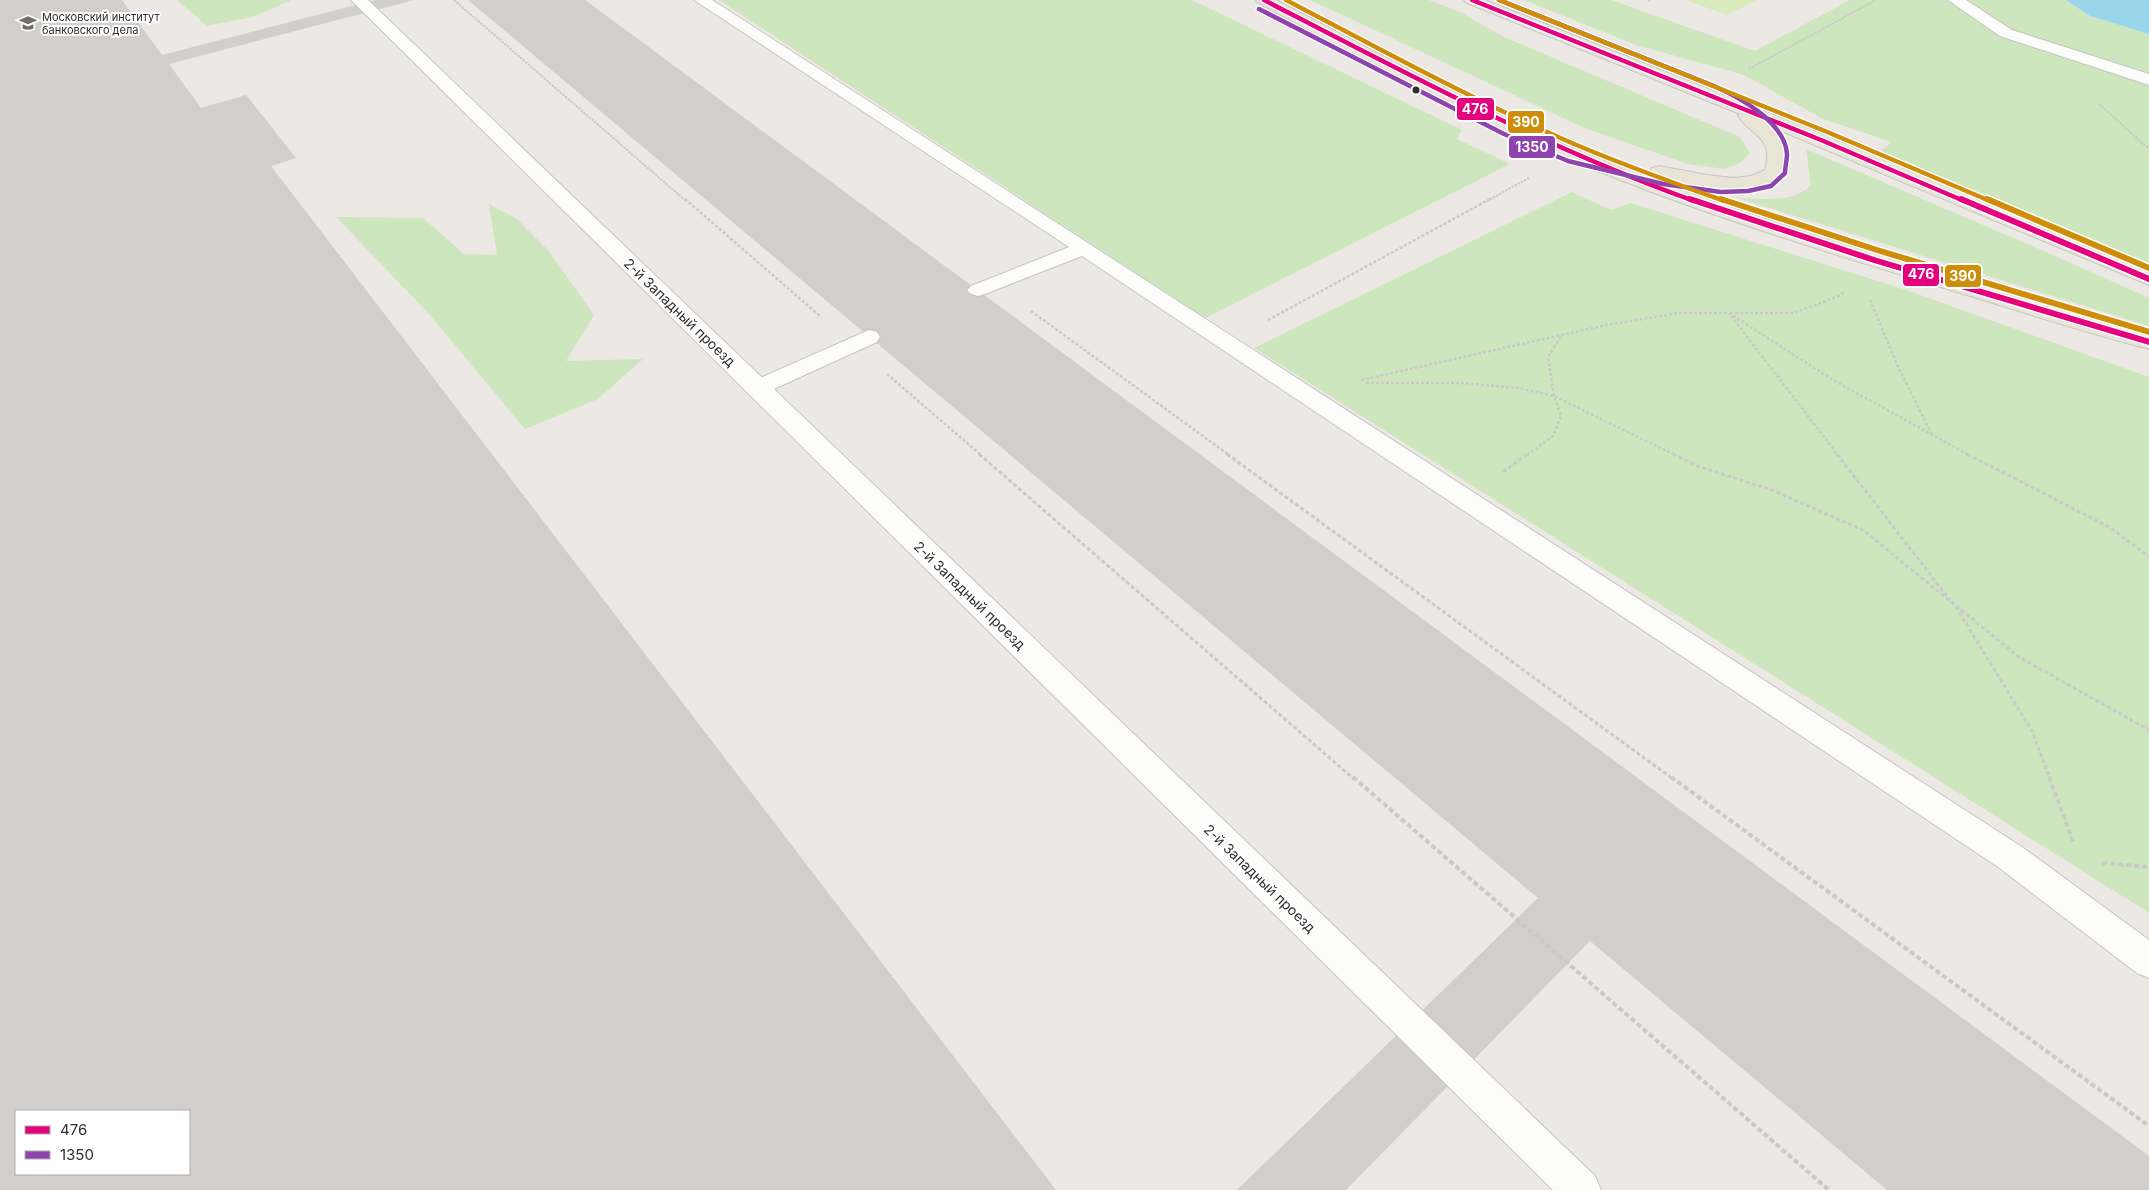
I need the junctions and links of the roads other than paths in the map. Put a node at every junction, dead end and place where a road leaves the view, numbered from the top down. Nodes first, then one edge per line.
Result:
1 (359, 0) edge
2 (702, 0) edge
3 (1264, 0) edge
4 (1472, 0) edge
5 (1956, 0) edge
6 (2149, 80) edge
7 (1727, 103) junction
8 (1556, 146) junction
9 (1084, 248) junction
10 (2149, 278) edge
11 (986, 287) road end
12 (861, 341) road end
13 (2149, 342) edge
14 (757, 388) junction
15 (2149, 961) edge
16 (1581, 1190) edge

1 - 14 street, 2-й Западный проезд
2 - 9 street
3 - 8 main road
4 - 7 main road
5 - 6 street
7 - 8 main road
7 - 10 main road
8 - 13 main road
9 - 11 street
9 - 15 street
12 - 14 street
14 - 16 street, 2-й Западный проезд

